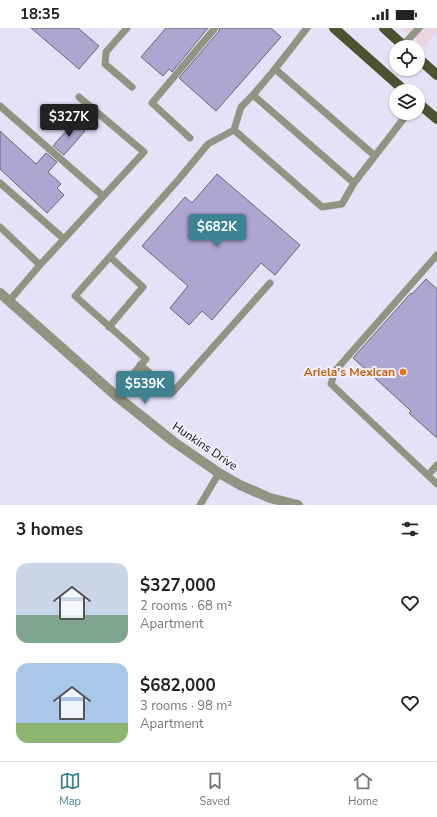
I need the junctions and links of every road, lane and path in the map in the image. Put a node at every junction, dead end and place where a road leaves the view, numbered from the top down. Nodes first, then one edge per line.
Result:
1 (127, 28) edge
2 (215, 28) edge
3 (307, 28) edge
4 (334, 28) edge
5 (384, 28) edge
6 (419, 28) edge
7 (397, 40) edge
8 (409, 40) edge
9 (425, 64) edge
10 (275, 69) junction
11 (437, 75) edge
12 (397, 84) edge
13 (132, 86) dead end
14 (253, 95) junction
15 (79, 97) dead end
16 (0, 106) edge
17 (425, 109) edge
18 (437, 119) edge
19 (403, 120) edge
20 (234, 130) junction
21 (190, 138) dead end
22 (375, 156) junction
23 (0, 183) edge
24 (354, 183) junction
25 (103, 196) junction
26 (0, 227) edge
27 (64, 239) junction
28 (437, 256) edge
29 (110, 257) junction
30 (40, 265) junction
31 (270, 283) dead end
32 (0, 294) edge
33 (9, 301) junction
34 (110, 327) junction
35 (140, 365) junction
36 (115, 395) junction
37 (437, 465) edge
38 (219, 473) junction
39 (428, 475) junction
40 (437, 484) edge
41 (200, 505) edge
42 (298, 505) edge

1 - 13 lane
2 - 21 lane
3 - 10 lane
4 - 12 main road
5 - 7 main road
6 - 8 lane
9 - 11 main road
10 - 14 lane
10 - 22 lane
14 - 20 lane
14 - 24 lane
15 - 25 lane
16 - 25 lane
17 - 18 main road
19 - 22 lane
20 - 24 lane
20 - 29 lane
22 - 24 lane
23 - 27 lane
25 - 27 lane
26 - 30 lane
27 - 30 lane
28 - 39 lane
29 - 34 lane
29 - 34 lane
30 - 33 lane
31 - 35 lane
32 - 33 street, Hunkins Drive
33 - 36 street, Hunkins Drive
34 - 35 lane
35 - 36 lane
36 - 38 street, Hunkins Drive
37 - 39 lane
38 - 41 lane
38 - 42 street, Hunkins Drive
39 - 40 lane

